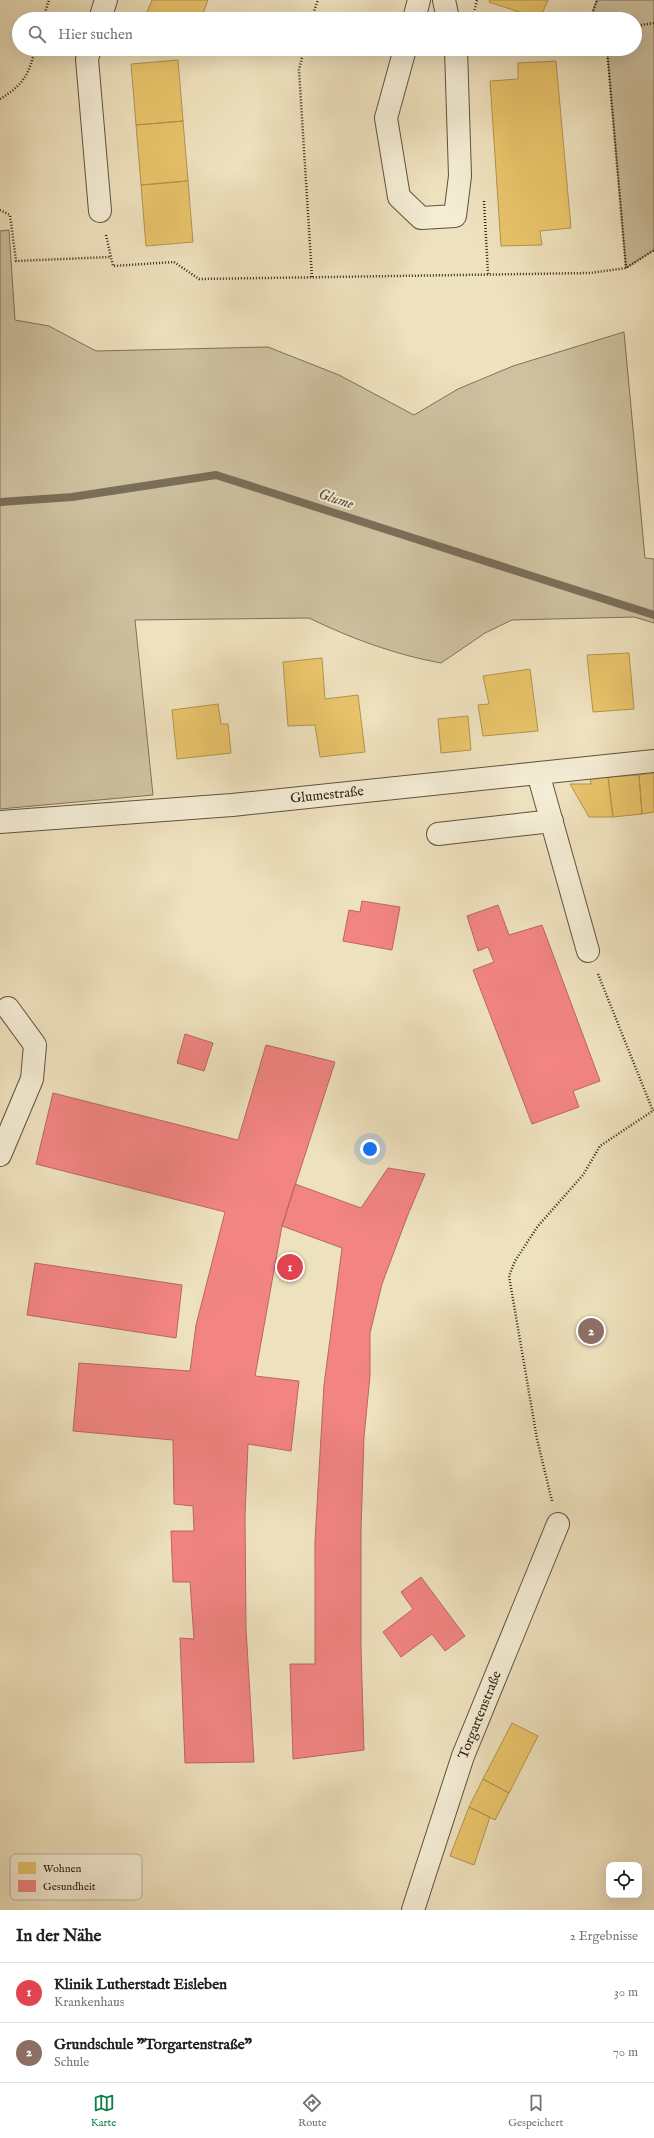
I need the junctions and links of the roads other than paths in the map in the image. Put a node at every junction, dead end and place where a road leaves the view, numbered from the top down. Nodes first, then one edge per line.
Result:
1 (106, 0) edge
2 (419, 0) edge
3 (444, 0) edge
4 (102, 12) edge
5 (416, 12) edge
6 (447, 12) edge
7 (88, 56) edge
8 (403, 56) edge
9 (456, 56) edge
10 (100, 211) road end
11 (654, 761) edge
12 (538, 773) junction
13 (552, 821) junction
14 (0, 822) edge
15 (438, 834) dead end
16 (588, 951) road end
17 (8, 1008) dead end
18 (0, 1155) edge
19 (558, 1524) road end
20 (413, 1910) edge

1 - 4 street
2 - 5 street
3 - 6 street
7 - 10 street
8 - 9 street
11 - 12 street, Glumestraße
12 - 13 street
12 - 14 street, Glumestraße
13 - 15 street
13 - 16 street
17 - 18 street
19 - 20 street, Torgartenstraße

